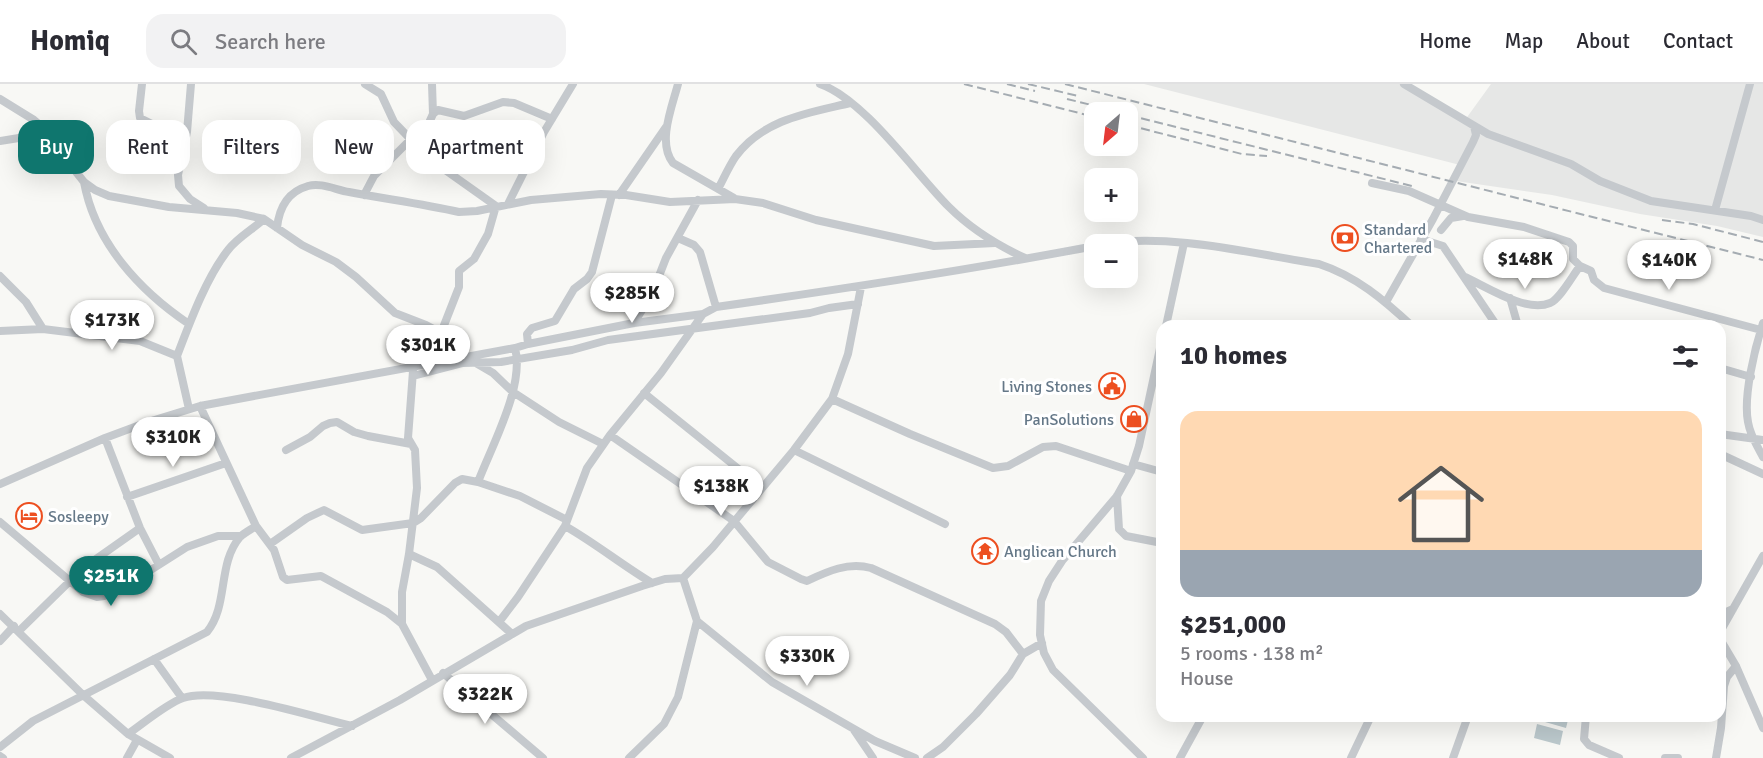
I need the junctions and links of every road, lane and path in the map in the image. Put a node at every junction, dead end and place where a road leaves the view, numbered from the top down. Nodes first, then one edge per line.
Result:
1 (142, 84) edge
2 (191, 84) edge
3 (365, 84) edge
4 (432, 84) edge
5 (573, 84) edge
6 (678, 84) edge
7 (820, 84) edge
8 (1404, 84) edge
9 (1750, 84) edge
10 (0, 99) edge
11 (850, 103) junction
12 (433, 114) junction
13 (552, 119) junction
14 (34, 120) edge
15 (144, 120) edge
16 (188, 120) edge
17 (430, 120) edge
18 (668, 126) junction
19 (1474, 126) junction
20 (406, 136) edge
21 (18, 138) edge
22 (0, 141) edge
23 (406, 144) edge
24 (78, 174) edge
25 (178, 174) edge
26 (451, 174) edge
27 (84, 182) junction
28 (1372, 183) dead end
29 (718, 189) junction
30 (364, 195) junction
31 (616, 195) junction
32 (735, 199) junction
33 (698, 200) junction
34 (508, 204) junction
35 (1441, 204) junction
36 (496, 206) junction
37 (206, 209) junction
38 (1714, 210) junction
39 (1468, 217) junction
40 (264, 219) junction
41 (1433, 219) junction
42 (1763, 220) edge
43 (277, 228) junction
44 (1441, 230) junction
45 (678, 238) junction
46 (1420, 239) junction
47 (1138, 240) edge
48 (995, 243) junction
49 (1184, 243) junction
50 (1443, 246) junction
51 (1084, 248) edge
52 (1026, 259) junction
53 (1580, 266) junction
54 (0, 276) edge
55 (1465, 277) junction
56 (861, 286) junction
57 (1510, 298) junction
58 (1386, 302) junction
59 (858, 304) junction
60 (716, 307) junction
61 (703, 314) junction
62 (1167, 320) edge
63 (1406, 320) edge
64 (1493, 320) edge
65 (1516, 320) edge
66 (634, 323) junction
67 (189, 324) junction
68 (1762, 327) edge
69 (43, 329) junction
70 (692, 329) junction
71 (0, 331) edge
72 (441, 333) junction
73 (528, 344) junction
74 (514, 348) junction
75 (177, 356) junction
76 (464, 356) junction
77 (518, 359) junction
78 (477, 362) junction
79 (1156, 365) edge
80 (413, 366) junction
81 (1726, 370) edge
82 (413, 376) junction
83 (1751, 377) junction
84 (513, 392) junction
85 (644, 393) junction
86 (832, 399) junction
87 (200, 406) junction
88 (189, 409) junction
89 (610, 435) junction
90 (1726, 435) edge
91 (1753, 437) junction
92 (105, 438) junction
93 (1763, 440) edge
94 (411, 444) junction
95 (603, 444) junction
96 (286, 450) dead end
97 (794, 450) junction
98 (1726, 457) edge
99 (1763, 457) edge
100 (226, 463) junction
101 (1132, 467) junction
102 (1156, 471) edge
103 (1763, 474) edge
104 (477, 482) junction
105 (0, 484) edge
106 (761, 487) junction
107 (1117, 496) junction
108 (128, 497) junction
109 (734, 521) junction
110 (0, 522) edge
111 (413, 523) junction
112 (566, 523) junction
113 (945, 524) dead end
114 (256, 526) junction
115 (140, 528) junction
116 (241, 536) junction
117 (1156, 542) edge
118 (270, 544) junction
119 (409, 554) junction
120 (1763, 556) edge
121 (158, 563) junction
122 (1759, 565) junction
123 (1763, 573) edge
124 (683, 578) junction
125 (70, 581) junction
126 (652, 583) junction
127 (1734, 608) junction
128 (1726, 612) edge
129 (0, 614) edge
130 (697, 621) junction
131 (499, 622) junction
132 (1726, 622) edge
133 (402, 624) junction
134 (16, 628) junction
135 (512, 634) junction
136 (0, 641) edge
137 (1042, 643) junction
138 (1726, 649) edge
139 (1023, 654) junction
140 (154, 659) junction
141 (1736, 666) junction
142 (443, 673) junction
143 (432, 680) junction
144 (1726, 683) edge
145 (83, 695) junction
146 (182, 698) junction
147 (1200, 722) edge
148 (1368, 722) edge
149 (1466, 722) edge
150 (1585, 722) edge
151 (1721, 722) edge
152 (352, 726) junction
153 (1763, 728) edge
154 (853, 729) junction
155 (128, 734) junction
156 (137, 740) junction
157 (0, 747) edge
158 (930, 756) edge
159 (127, 758) edge
160 (170, 758) edge
161 (291, 758) edge
162 (543, 758) edge
163 (629, 758) edge
164 (873, 758) edge
165 (915, 758) edge
166 (944, 758) edge
167 (1143, 758) edge
168 (1180, 758) edge
169 (1351, 758) edge
170 (1453, 758) edge
171 (1619, 758) edge
172 (1665, 758) edge
173 (1678, 758) edge
174 (1716, 758) edge

1 - 15 street
2 - 16 street
3 - 20 street
4 - 12 street
5 - 13 street
6 - 18 street
7 - 11 street
8 - 19 street
9 - 38 street
10 - 14 street
11 - 29 street
11 - 48 street
12 - 13 street
12 - 17 street
13 - 34 street
18 - 29 street
18 - 31 street
19 - 35 street
19 - 38 street
21 - 22 street
23 - 30 street
24 - 27 street
25 - 37 street
26 - 36 street
27 - 37 street
27 - 67 street
28 - 35 street
29 - 32 street
30 - 36 street
30 - 43 street
31 - 33 street
31 - 34 street
31 - 73 street
32 - 33 street
32 - 48 street
33 - 45 street
34 - 36 street
35 - 39 street
35 - 41 street
36 - 72 street
37 - 40 street
38 - 42 street
39 - 44 street
39 - 53 street
40 - 43 street
40 - 67 street
41 - 44 street
41 - 46 street
43 - 72 street
44 - 50 street
45 - 60 street
45 - 66 street
46 - 50 street
46 - 58 street
47 - 49 street
48 - 52 street
49 - 58 street
49 - 62 street
50 - 55 street
51 - 52 street
52 - 56 street
53 - 57 street
53 - 68 street
54 - 69 street
55 - 57 street
55 - 64 street
56 - 59 street
56 - 60 street
57 - 65 street
58 - 63 street
59 - 70 street
59 - 86 street
60 - 61 street
61 - 66 street
61 - 70 street
66 - 73 street
67 - 75 street
68 - 83 street
69 - 71 street
69 - 75 street
70 - 77 street
70 - 85 street
72 - 76 street
73 - 74 street
74 - 76 street
74 - 77 street
75 - 88 street
76 - 78 street
76 - 80 street
77 - 78 street
77 - 84 street
78 - 82 street
78 - 84 street
79 - 101 street
80 - 82 street
80 - 87 street
81 - 83 street
82 - 94 street
83 - 91 street
84 - 95 street
84 - 104 street
85 - 89 street
85 - 106 street
86 - 97 street
86 - 101 street
87 - 88 street
87 - 100 street
88 - 92 street
89 - 95 street
89 - 109 street
90 - 91 street
91 - 93 street
91 - 99 street
92 - 105 street
92 - 108 street
94 - 96 street
94 - 111 street
95 - 112 street
97 - 106 street
97 - 113 street
98 - 103 street
100 - 108 street
100 - 114 street
101 - 102 street
101 - 107 street
104 - 111 street
104 - 112 street
106 - 109 street
107 - 117 street
107 - 137 street
108 - 115 street
109 - 124 street
109 - 139 street
110 - 125 street
111 - 118 street
111 - 119 street
112 - 126 street
112 - 131 street
114 - 116 street
114 - 118 street
115 - 121 street
115 - 125 street
116 - 121 street
116 - 140 street
118 - 133 street
119 - 131 street
119 - 133 street
120 - 122 street
121 - 125 street
122 - 123 street
122 - 127 street
124 - 126 street
124 - 130 street
125 - 134 street
126 - 135 street
127 - 128 street
127 - 132 street
129 - 134 street
130 - 154 street
130 - 163 street
131 - 135 street
133 - 143 street
134 - 136 street
134 - 145 street
135 - 142 street
137 - 139 street
137 - 167 street
138 - 141 street
139 - 158 street
140 - 145 street
140 - 146 street
141 - 144 street
141 - 153 street
142 - 143 street
142 - 162 street
143 - 152 street
145 - 155 street
145 - 157 street
146 - 152 street
146 - 155 street
147 - 168 street
148 - 169 street
149 - 170 street
150 - 171 street
151 - 174 street
152 - 161 street
154 - 164 street
154 - 165 street
155 - 156 street
156 - 159 street
156 - 160 street
158 - 166 street
172 - 173 street

